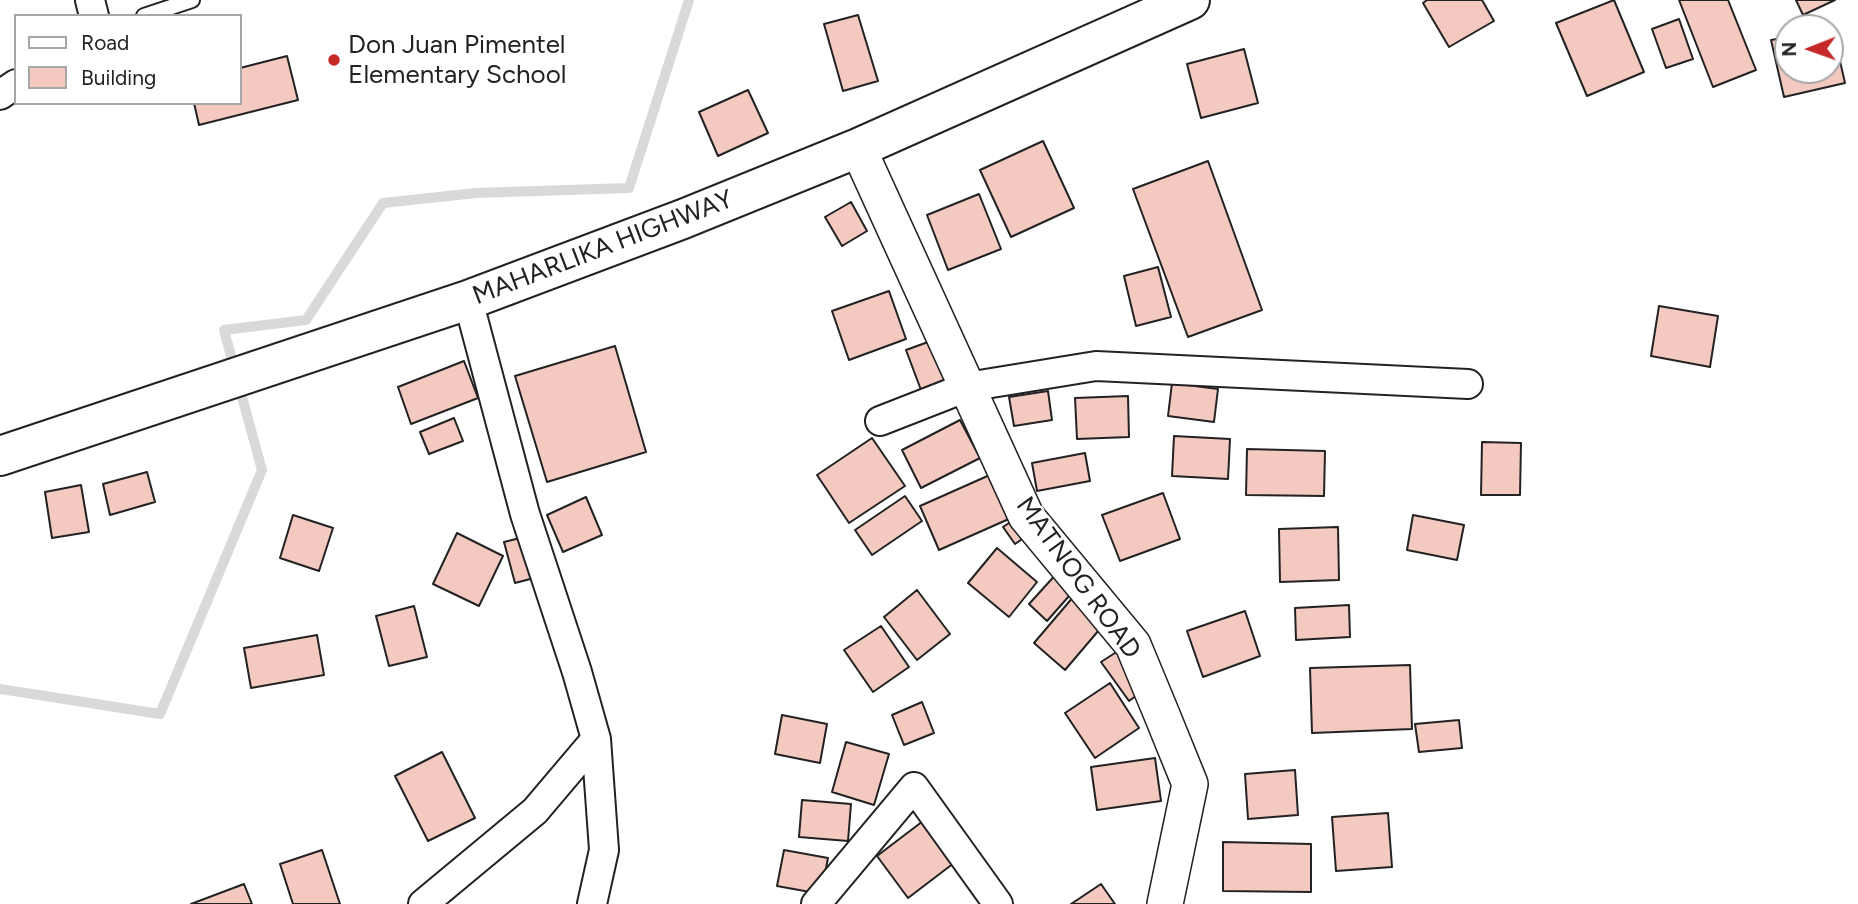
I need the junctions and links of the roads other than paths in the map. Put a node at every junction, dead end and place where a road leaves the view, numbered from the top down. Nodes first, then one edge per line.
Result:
1 (192, 0) edge
2 (1190, 0) edge
3 (150, 14) edge
4 (858, 148) junction
5 (468, 300) junction
6 (1468, 384) dead end
7 (967, 387) junction
8 (880, 421) dead end
9 (0, 456) edge
10 (596, 739) junction
11 (423, 904) edge
12 (592, 904) edge
13 (816, 904) edge
14 (998, 904) edge
15 (1165, 904) edge

1 - 3 lane
2 - 4 highway, MAHARLIKA HIGHWAY
4 - 5 highway, MAHARLIKA HIGHWAY
4 - 7 street, MATNOG ROAD
5 - 9 highway, MAHARLIKA HIGHWAY
5 - 10 street
6 - 7 street
7 - 8 street
7 - 15 street, MATNOG ROAD
10 - 11 street
10 - 12 street
13 - 14 street

